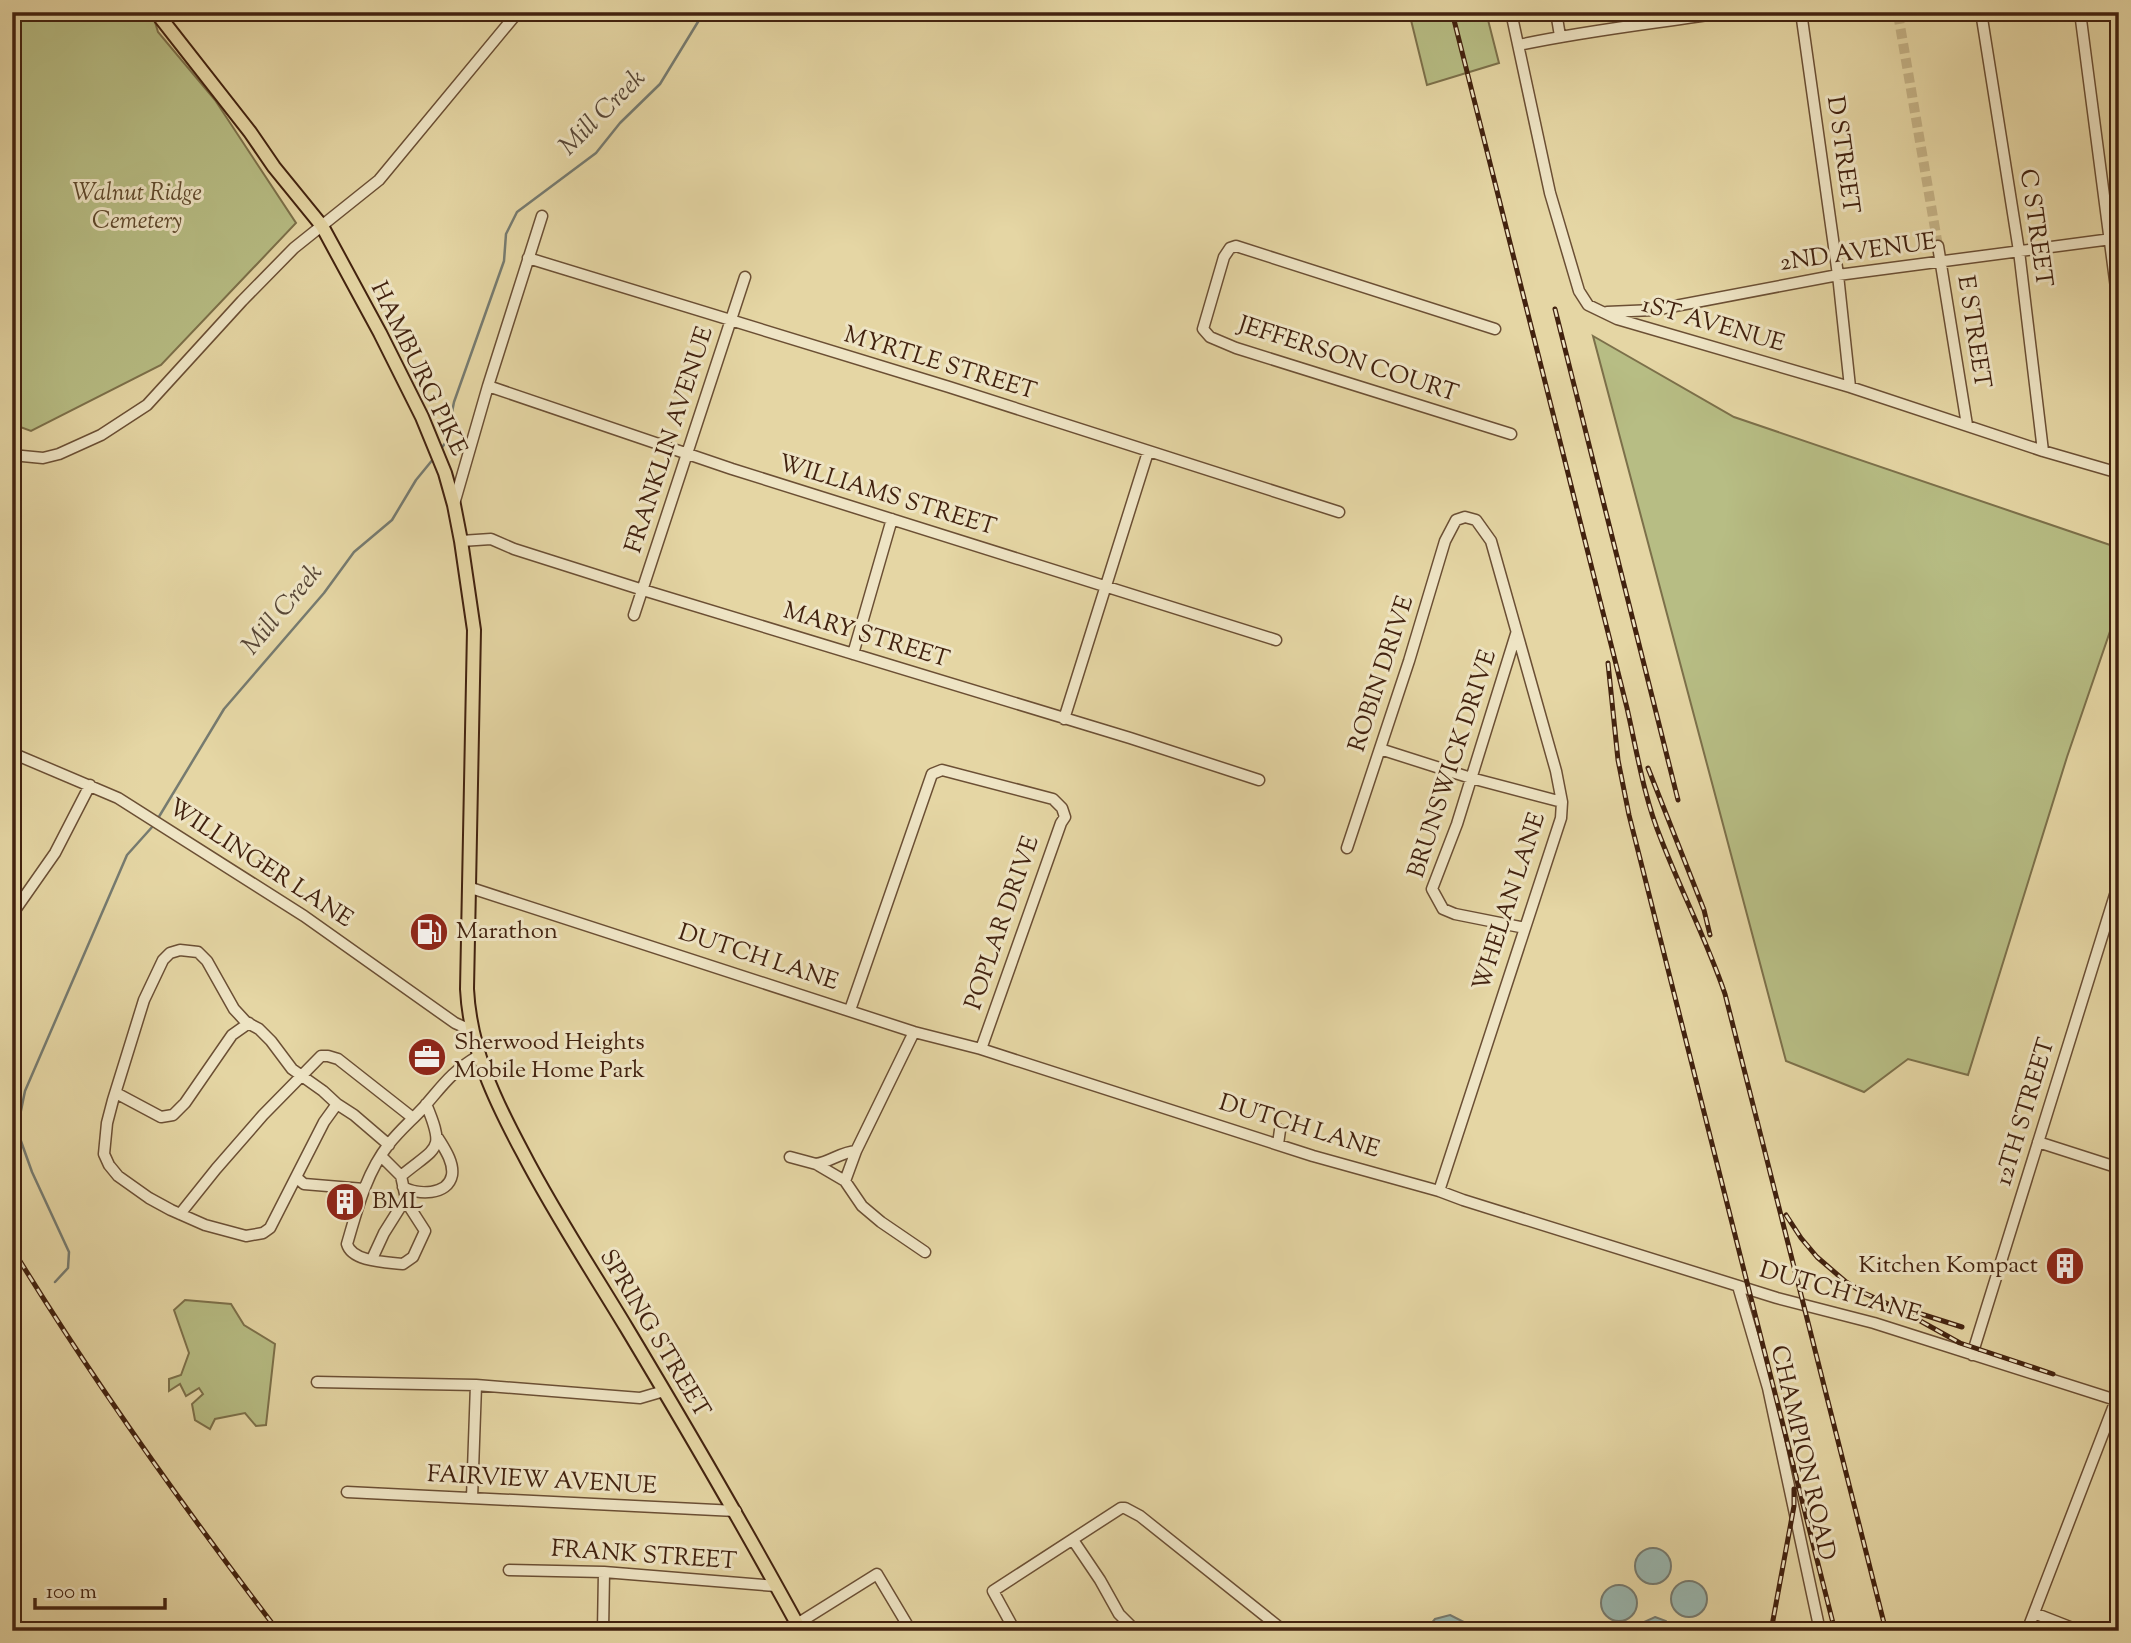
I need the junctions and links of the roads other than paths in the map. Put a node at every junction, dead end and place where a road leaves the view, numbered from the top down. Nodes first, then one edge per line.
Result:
1 (156, 12) edge
2 (518, 12) edge
3 (1511, 12) edge
4 (1556, 12) edge
5 (1728, 12) edge
6 (1801, 12) edge
7 (1980, 12) edge
8 (2080, 12) edge
9 (1711, 14) edge
10 (1560, 36) junction
11 (1519, 45) junction
12 (542, 216) dead end
13 (322, 226) junction
14 (2114, 239) edge
15 (1938, 246) tunnel mouth
16 (2019, 251) junction
17 (528, 258) junction
18 (1940, 262) junction
19 (1838, 275) junction
20 (745, 277) dead end
21 (2119, 311) edge
22 (1604, 313) junction
23 (731, 321) junction
24 (1496, 329) dead end
25 (488, 386) junction
26 (1850, 387) junction
27 (1967, 425) junction
28 (1511, 434) dead end
29 (2043, 451) junction
30 (1148, 452) junction
31 (688, 454) junction
32 (12, 455) edge
33 (2119, 473) edge
34 (454, 505) junction
35 (1339, 512) dead end
36 (1462, 518) joint
37 (892, 519) junction
38 (461, 541) junction
39 (1105, 586) junction
40 (642, 590) junction
41 (634, 615) dead end
42 (1516, 634) junction
43 (1276, 640) dead end
44 (853, 654) junction
45 (1064, 719) junction
46 (1380, 749) junction
47 (12, 753) edge
48 (1471, 778) junction
49 (1259, 780) dead end
50 (90, 785) junction
51 (1562, 802) junction
52 (1347, 848) dead end
53 (2119, 882) edge
54 (468, 887) junction
55 (13, 914) edge
56 (1525, 928) junction
57 (850, 1010) junction
58 (249, 1023) junction
59 (472, 1031) junction
60 (914, 1032) junction
61 (981, 1049) junction
62 (478, 1056) junction
63 (300, 1076) junction
64 (116, 1093) junction
65 (337, 1104) junction
66 (426, 1104) junction
67 (413, 1118) junction
68 (1280, 1130) dead end
69 (438, 1138) junction
70 (2038, 1142) junction
71 (1278, 1144) junction
72 (388, 1145) junction
73 (856, 1151) junction
74 (382, 1156) junction
75 (790, 1157) dead end
76 (816, 1164) junction
77 (2119, 1168) edge
78 (296, 1178) junction
79 (402, 1181) junction
80 (845, 1181) junction
81 (364, 1189) junction
82 (1439, 1191) junction
83 (406, 1198) junction
84 (180, 1214) junction
85 (925, 1252) dead end
86 (372, 1259) junction
87 (1738, 1286) junction
88 (1972, 1355) junction
89 (317, 1382) dead end
90 (476, 1385) junction
91 (664, 1391) junction
92 (2118, 1400) edge
93 (347, 1492) dead end
94 (472, 1499) junction
95 (736, 1511) junction
96 (1073, 1541) junction
97 (509, 1570) dead end
98 (604, 1572) junction
99 (776, 1586) junction
100 (2034, 1613) junction
101 (799, 1628) edge
102 (603, 1631) edge
103 (911, 1631) edge
104 (1015, 1631) edge
105 (1136, 1631) edge
106 (1284, 1631) edge
107 (1820, 1631) edge
108 (2027, 1631) edge
109 (2080, 1631) edge

1 - 13 main road, HAMBURG PIKE
2 - 13 street
3 - 11 street, 1ST AVENUE
4 - 10 street
5 - 9 street
6 - 19 street, D STREET
7 - 16 street, C STREET
8 - 14 street
9 - 10 street
10 - 11 street
11 - 22 street, 1ST AVENUE
12 - 17 street
13 - 32 street
13 - 34 main road, HAMBURG PIKE
14 - 16 street, 2ND AVENUE
14 - 21 street
15 - 18 street, E STREET
16 - 18 street, 2ND AVENUE
16 - 29 street, C STREET
17 - 23 street, MYRTLE STREET
17 - 25 street
18 - 19 street, 2ND AVENUE
18 - 27 street, E STREET
19 - 22 street, 2ND AVENUE
19 - 26 street, D STREET
20 - 23 street, FRANKLIN AVENUE
22 - 26 street, 1ST AVENUE
23 - 30 street, MYRTLE STREET
23 - 31 street, FRANKLIN AVENUE
24 - 28 street, JEFFERSON COURT
25 - 31 street, WILLIAMS STREET
25 - 34 street
26 - 27 street, 1ST AVENUE
27 - 29 street, 1ST AVENUE
29 - 33 street, 1ST AVENUE
30 - 35 street, MYRTLE STREET
30 - 39 street
31 - 37 street, WILLIAMS STREET
31 - 40 street, FRANKLIN AVENUE
34 - 38 main road, HAMBURG PIKE
36 - 42 street, WHELAN LANE
36 - 46 street, ROBIN DRIVE
37 - 39 street, WILLIAMS STREET
37 - 44 street
38 - 40 street, MARY STREET
38 - 54 main road, HAMBURG PIKE
39 - 43 street, WILLIAMS STREET
39 - 45 street
40 - 41 street, FRANKLIN AVENUE
40 - 44 street, MARY STREET
42 - 48 street, BRUNSWICK DRIVE
42 - 51 street, WHELAN LANE
44 - 45 street, MARY STREET
45 - 49 street, MARY STREET
46 - 48 street
46 - 52 street, ROBIN DRIVE
47 - 50 street, WILLINGER LANE
48 - 51 street
48 - 56 street, BRUNSWICK DRIVE
50 - 55 street
50 - 59 street, WILLINGER LANE
51 - 56 street, WHELAN LANE
53 - 70 street, 12TH STREET
54 - 57 street, DUTCH LANE
54 - 59 main road, HAMBURG PIKE
56 - 82 street, WHELAN LANE
57 - 60 street, DUTCH LANE
57 - 61 street, POPLAR DRIVE
58 - 63 street
58 - 64 street
58 - 64 street
59 - 62 main road, HAMBURG PIKE
60 - 61 street, DUTCH LANE
60 - 73 street
61 - 71 street, DUTCH LANE
62 - 66 street
62 - 91 main road, SPRING STREET
63 - 65 street
63 - 67 street
63 - 84 street
64 - 84 street
65 - 72 street
65 - 78 street
66 - 67 street
66 - 69 street
67 - 72 street
68 - 71 street
69 - 79 street
69 - 79 street
70 - 77 street
70 - 88 street, 12TH STREET
71 - 82 street, DUTCH LANE
72 - 74 street
73 - 76 street
73 - 80 street
74 - 79 street
74 - 81 street
75 - 76 street
76 - 80 street
78 - 81 street
78 - 84 street
79 - 83 street
80 - 85 street
81 - 86 street
82 - 87 street, DUTCH LANE
83 - 86 street
83 - 86 street
87 - 88 street, DUTCH LANE
87 - 107 street, CHAMPION ROAD
88 - 92 street, DUTCH LANE
89 - 90 street
90 - 91 street
90 - 94 street
91 - 95 main road, SPRING STREET
92 - 100 street
93 - 94 street, FAIRVIEW AVENUE
94 - 95 street, FAIRVIEW AVENUE
95 - 99 main road, SPRING STREET
96 - 104 street
96 - 105 street
96 - 106 street
97 - 98 street, FRANK STREET
98 - 99 street, FRANK STREET
98 - 102 street
99 - 101 main road, SPRING STREET
100 - 108 street
100 - 109 street
101 - 103 street

